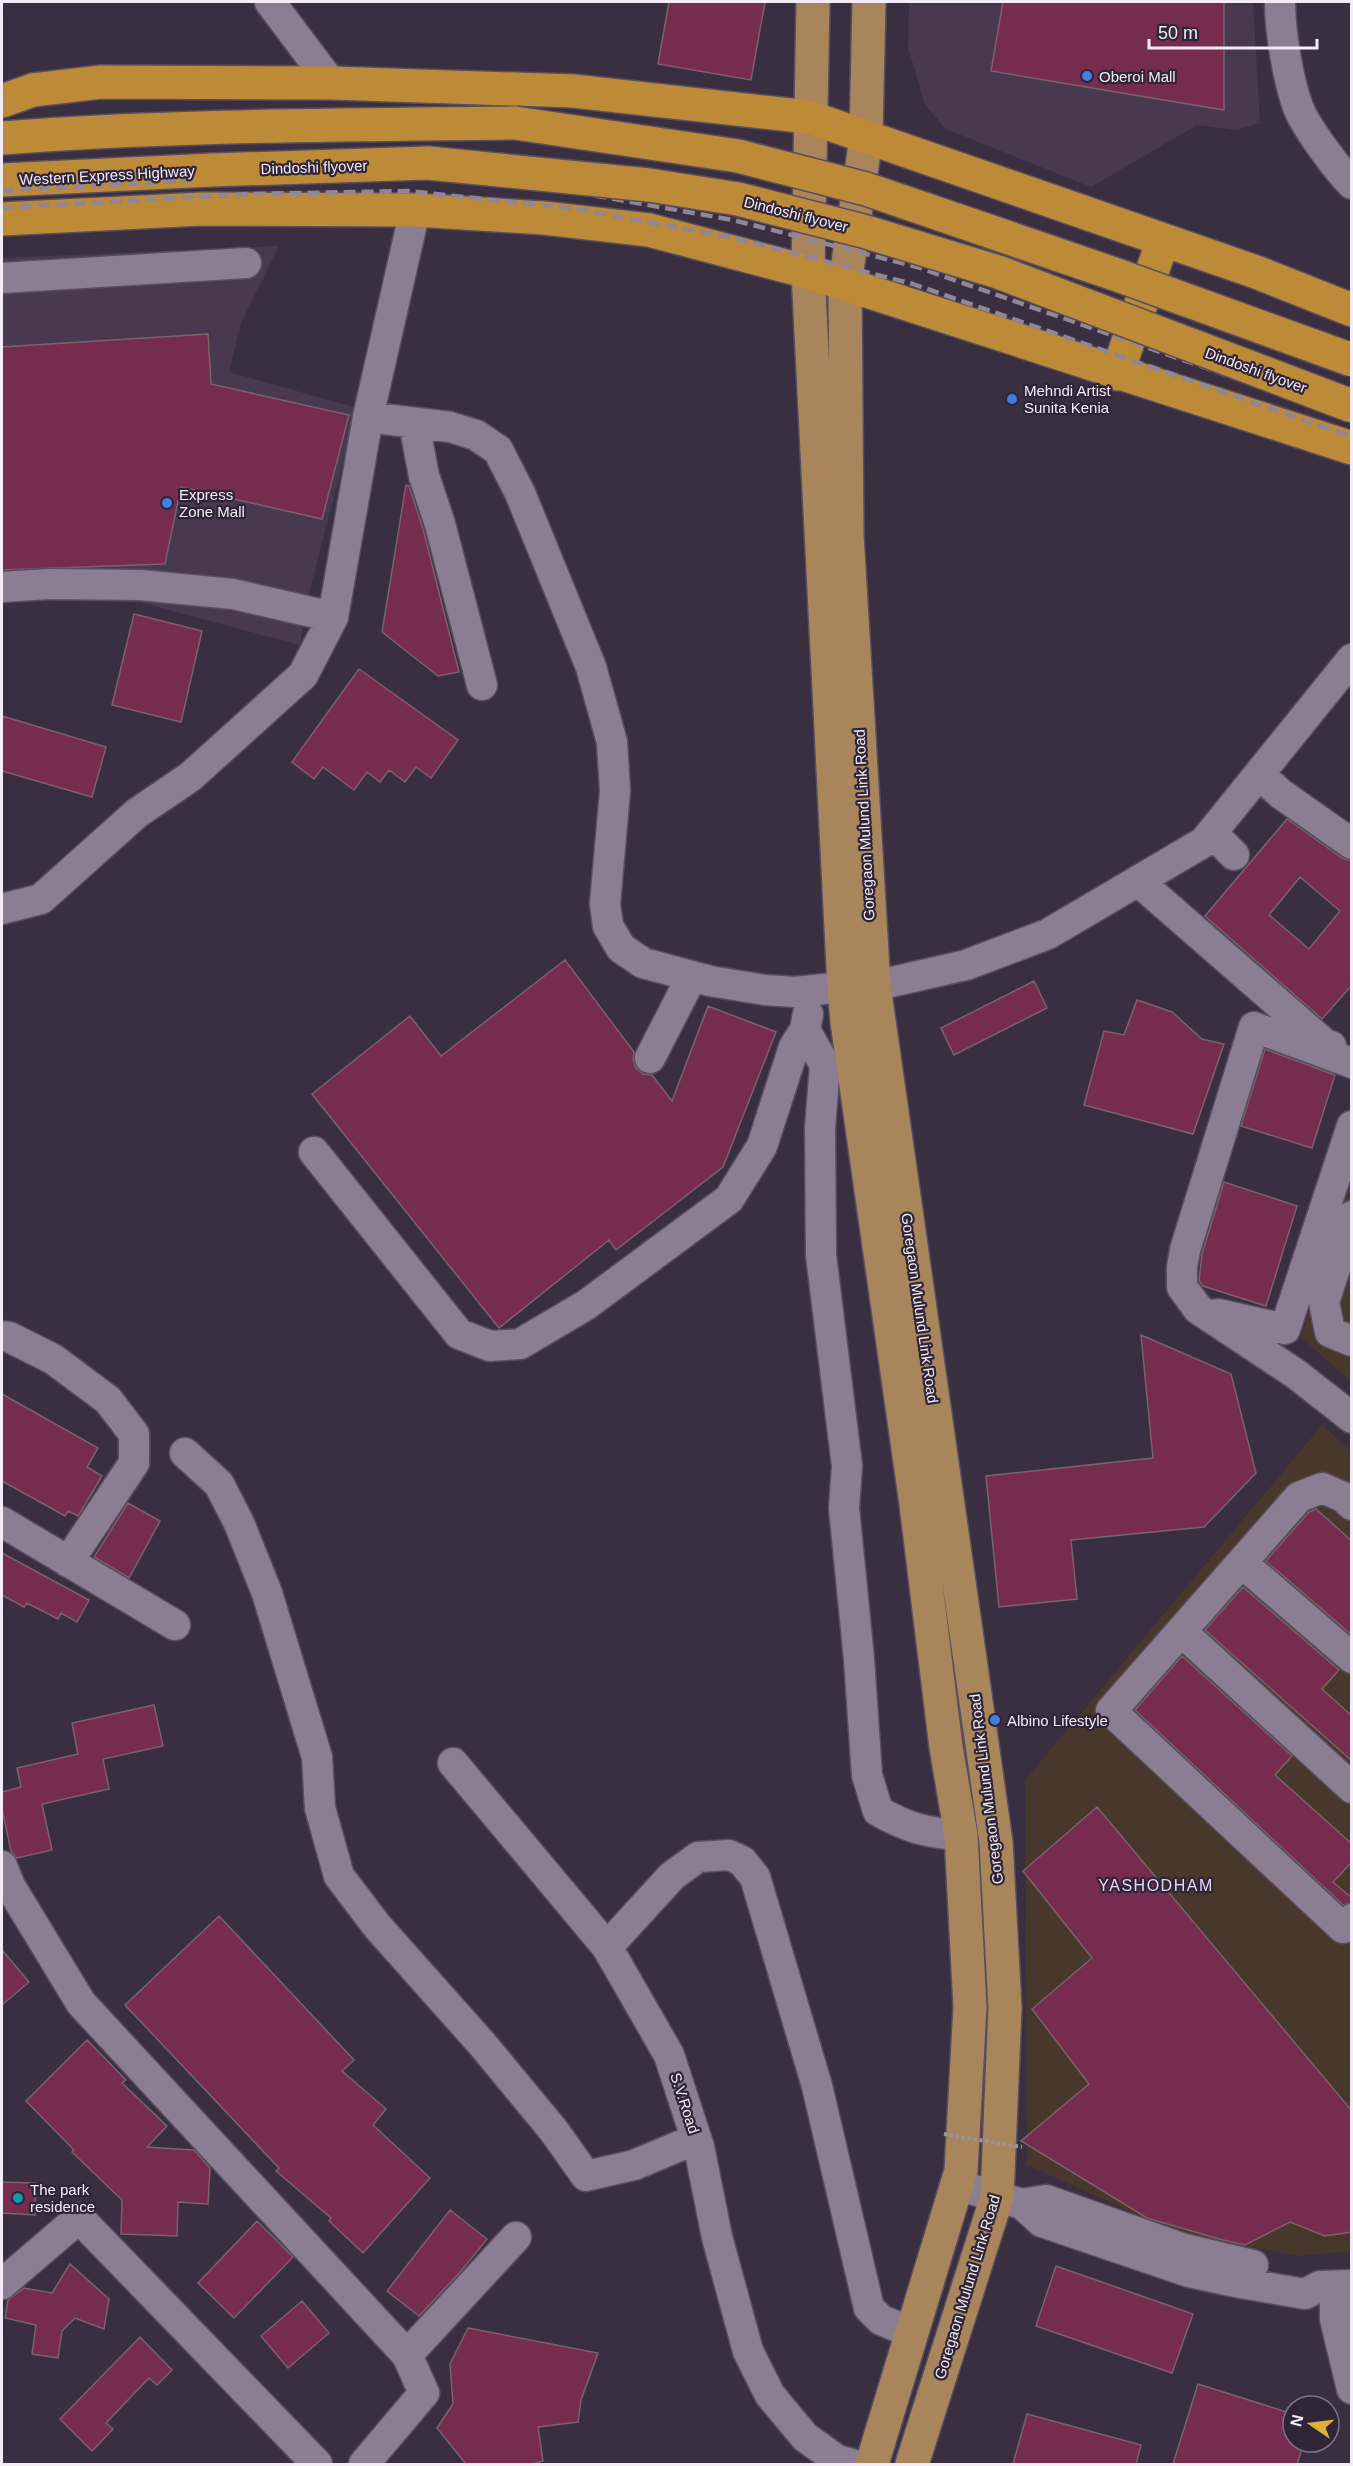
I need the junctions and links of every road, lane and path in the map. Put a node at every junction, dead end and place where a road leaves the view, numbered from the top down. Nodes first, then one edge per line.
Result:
1 (270, 2) edge
2 (813, 2) edge
3 (869, 2) edge
4 (1280, 2) edge
5 (331, 83) junction
6 (2, 101) edge
7 (809, 117) junction
8 (2, 138) edge
9 (866, 138) junction
10 (212, 170) joint
11 (2, 180) edge
12 (1352, 184) edge
13 (415, 210) junction
14 (2, 219) edge
15 (1163, 240) junction
16 (246, 263) dead end
17 (808, 272) junction
18 (2, 278) edge
19 (845, 284) junction
20 (1352, 310) edge
21 (1352, 360) edge
22 (1117, 374) junction
23 (1352, 406) edge
24 (368, 417) junction
25 (414, 423) junction
26 (1352, 448) edge
27 (2, 587) edge
28 (333, 617) junction
29 (1352, 659) edge
30 (482, 685) dead end
31 (1260, 775) junction
32 (1212, 833) junction
33 (1352, 844) edge
34 (1234, 855) dead end
35 (1138, 881) junction
36 (2, 909) edge
37 (692, 976) junction
38 (859, 987) junction
39 (812, 991) junction
40 (805, 1030) junction
41 (1352, 1047) edge
42 (650, 1058) dead end
43 (1352, 1063) edge
44 (1352, 1126) edge
45 (314, 1152) dead end
46 (1352, 1216) edge
47 (1198, 1309) junction
48 (2, 1336) edge
49 (1352, 1341) edge
50 (1352, 1418) edge
51 (185, 1453) dead end
52 (1352, 1505) edge
53 (2, 1522) edge
54 (68, 1562) junction
55 (1242, 1563) junction
56 (176, 1625) dead end
57 (1182, 1632) junction
58 (1352, 1658) edge
59 (982, 1743) junction
60 (946, 1747) junction
61 (453, 1763) dead end
62 (1352, 1788) edge
63 (961, 1835) junction
64 (2, 1866) edge
65 (1352, 1919) edge
66 (607, 1947) junction
67 (944, 2134) dead end
68 (696, 2139) junction
69 (1022, 2147) dead end
70 (957, 2185) junction
71 (1009, 2200) junction
72 (516, 2237) dead end
73 (2, 2284) edge
74 (1335, 2286) edge
75 (1345, 2332) edge
76 (913, 2333) junction
77 (407, 2355) junction
78 (1352, 2388) edge
79 (316, 2464) edge
80 (364, 2464) edge
81 (852, 2464) edge
82 (872, 2464) edge
83 (912, 2464) edge

1 - 5 street
2 - 7 main road, Goregaon Mulund Link Road
3 - 9 main road, Goregaon Mulund Link Road
4 - 12 street
5 - 6 highway
5 - 7 highway
7 - 9 highway
7 - 17 main road, Goregaon Mulund Link Road
8 - 21 highway, bridge
9 - 15 highway
9 - 19 main road, Goregaon Mulund Link Road
10 - 11 highway, Western Express Highway
10 - 23 highway, Dindoshi flyover, bridge
13 - 14 highway
13 - 17 highway
13 - 24 street
15 - 20 highway
15 - 22 highway
16 - 18 street
17 - 19 highway
17 - 38 main road, Goregaon Mulund Link Road
19 - 22 highway
19 - 38 main road, Goregaon Mulund Link Road
22 - 26 highway
24 - 25 street
24 - 28 street
25 - 30 street
25 - 37 street
27 - 28 street
28 - 36 street
29 - 31 street
31 - 32 street
31 - 33 street
32 - 34 street
32 - 35 street
35 - 38 street
35 - 41 street
37 - 39 street
37 - 42 street
38 - 39 street
38 - 59 main road, Goregaon Mulund Link Road
38 - 60 main road, Goregaon Mulund Link Road
39 - 40 street
40 - 45 street
40 - 63 street
43 - 47 street
44 - 47 street
46 - 49 street
47 - 50 street
48 - 54 street
51 - 68 street
52 - 55 street
53 - 54 street
54 - 56 street
55 - 57 street
55 - 58 street
57 - 62 street
57 - 65 street
59 - 60 main road
59 - 71 main road, Goregaon Mulund Link Road
60 - 63 main road, Goregaon Mulund Link Road
61 - 66 street, S.V.Road
63 - 70 main road, Goregaon Mulund Link Road
64 - 77 street
66 - 68 street, S.V.Road
66 - 76 street
67 - 69 path, bridge
68 - 81 street, S.V.Road
70 - 71 street
70 - 76 main road, Goregaon Mulund Link Road
71 - 74 street
71 - 83 main road, Goregaon Mulund Link Road
72 - 77 street
73 - 79 street
74 - 75 street
75 - 78 street
76 - 82 main road, Goregaon Mulund Link Road
77 - 80 street

